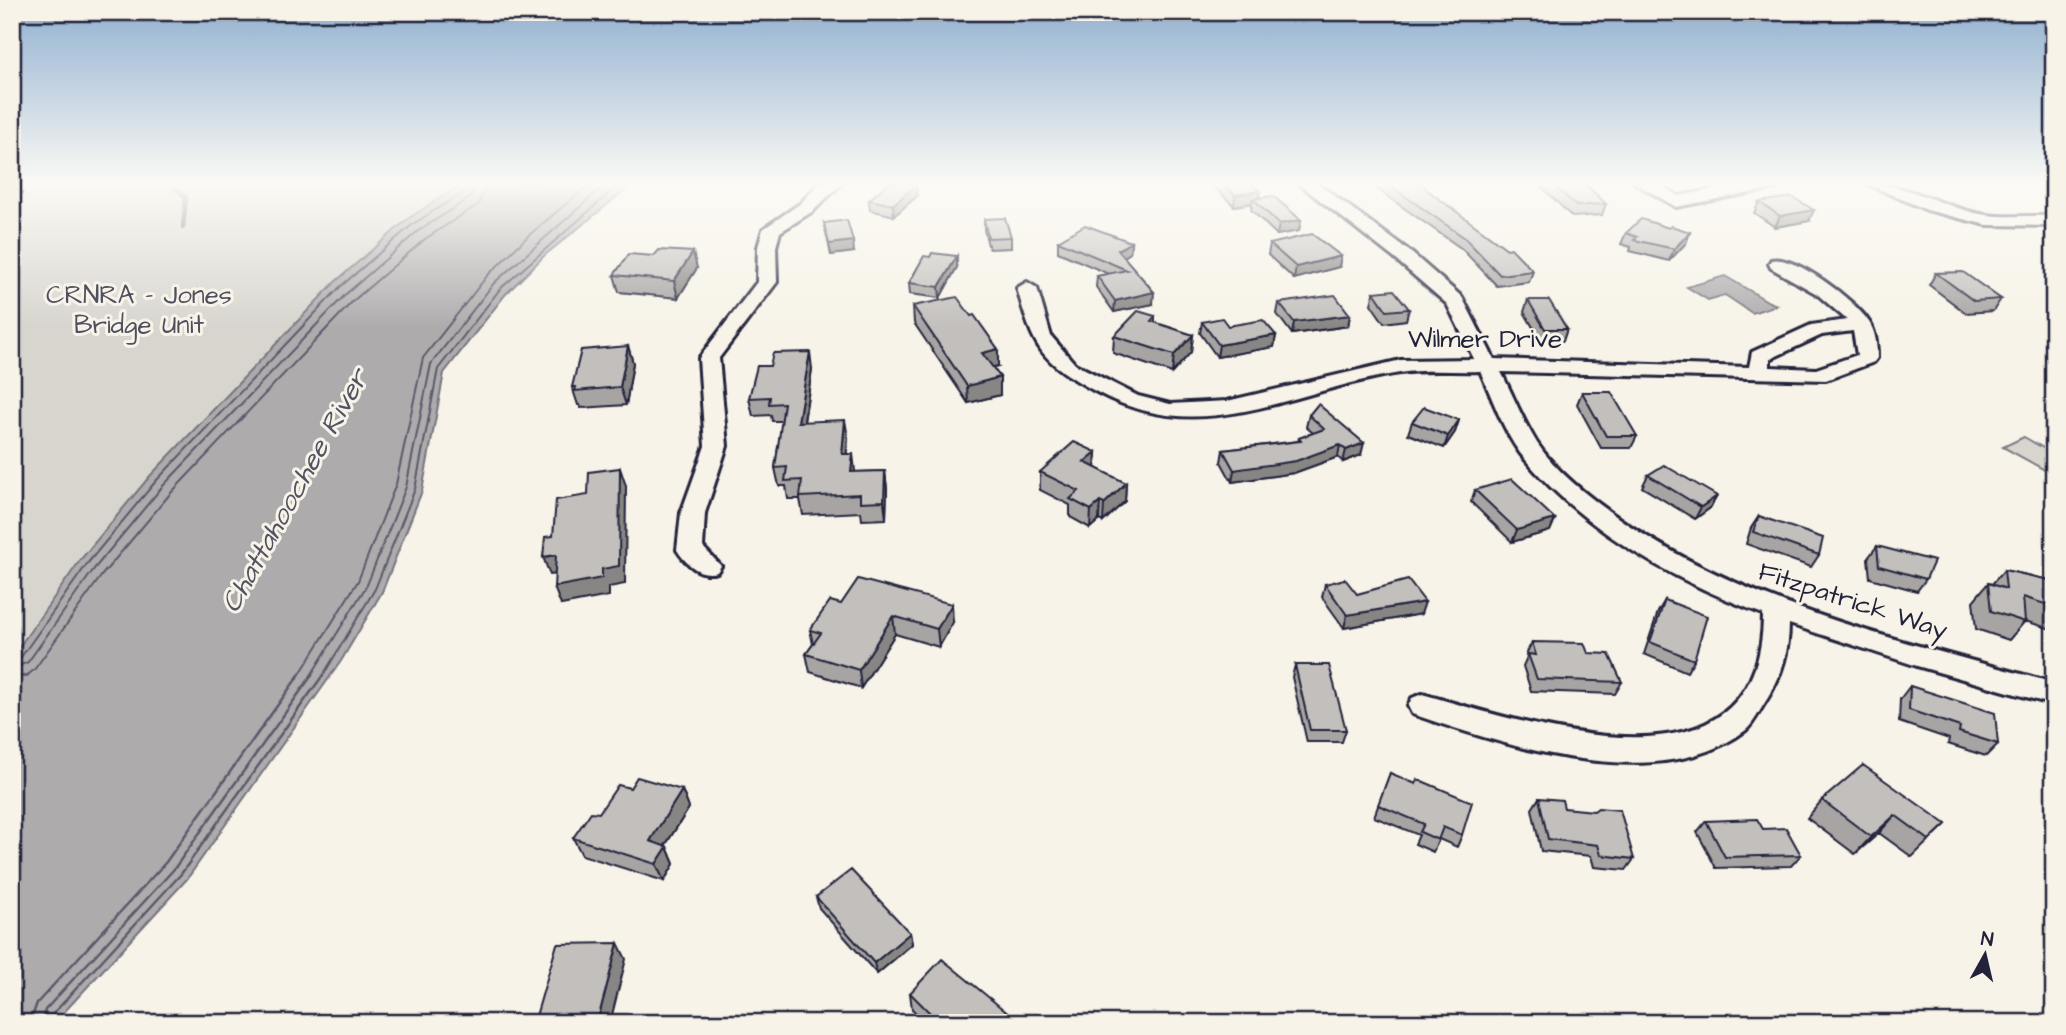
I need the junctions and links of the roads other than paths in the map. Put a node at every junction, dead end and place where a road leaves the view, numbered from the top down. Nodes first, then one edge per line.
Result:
1 (771, 231) edge
2 (1371, 231) edge
3 (1778, 264) dead end
4 (1027, 288) dead end
5 (1861, 324) junction
6 (1488, 365) junction
7 (1760, 374) junction
8 (708, 566) dead end
9 (1776, 611) junction
10 (2054, 694) edge
11 (1422, 706) dead end

1 - 8 street
2 - 6 street, Fitzpatrick Way
3 - 5 street
4 - 6 street, Wilmer Drive
5 - 7 street
5 - 7 street, Wilmer Drive
6 - 7 street, Wilmer Drive
6 - 9 street, Fitzpatrick Way
9 - 10 street, Fitzpatrick Way
9 - 11 street

